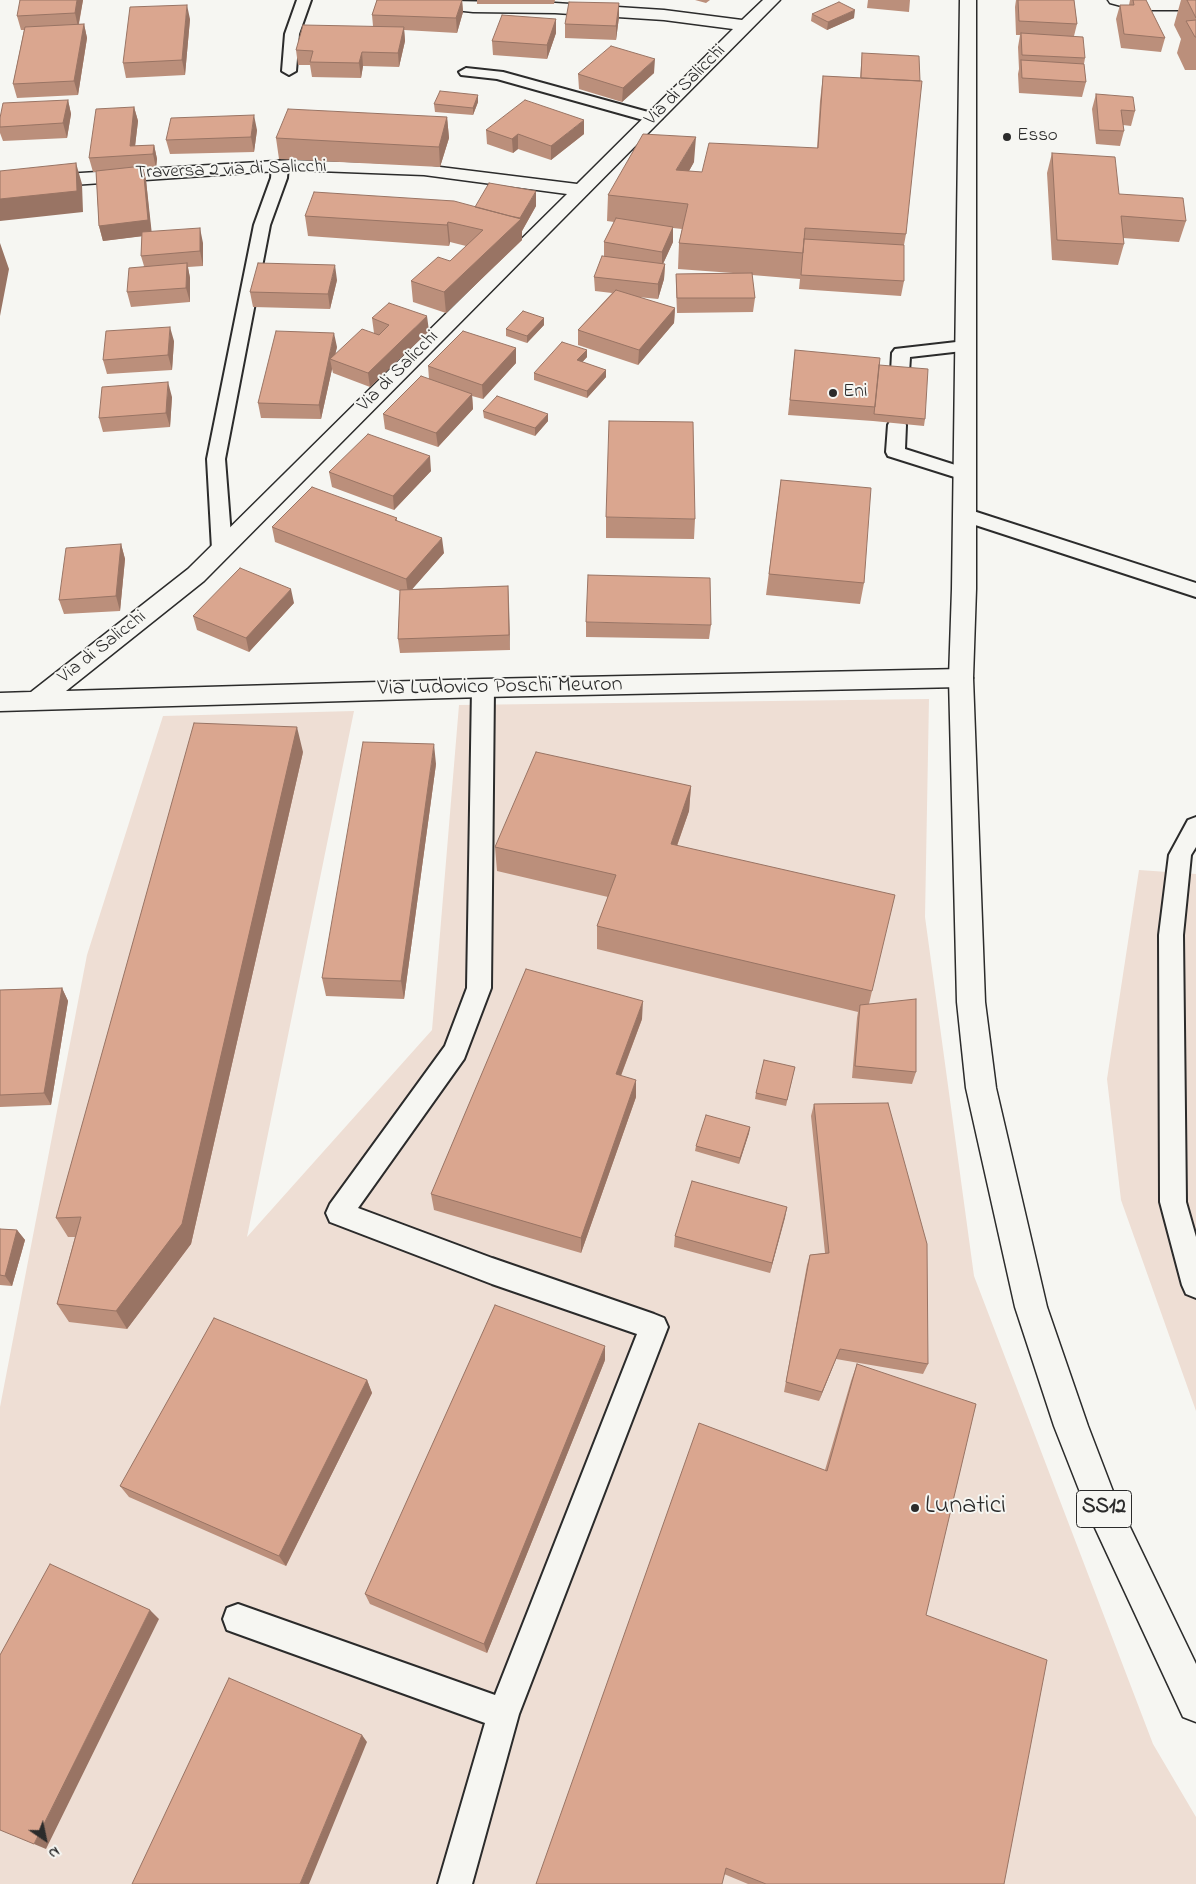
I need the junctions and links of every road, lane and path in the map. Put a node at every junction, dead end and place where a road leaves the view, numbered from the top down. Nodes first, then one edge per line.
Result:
1 (304, 0) edge
2 (408, 0) edge
3 (772, 0) edge
4 (968, 0) edge
5 (1116, 0) edge
6 (1196, 5) edge
7 (746, 26) junction
8 (289, 71) dead end
9 (466, 72) dead end
10 (654, 118) junction
11 (280, 166) junction
12 (0, 184) edge
13 (582, 190) junction
14 (965, 346) junction
15 (900, 373) edge
16 (897, 425) edge
17 (964, 474) junction
18 (964, 514) junction
19 (222, 549) junction
20 (1196, 590) edge
21 (961, 678) junction
22 (483, 688) junction
23 (38, 700) junction
24 (0, 702) edge
25 (1196, 826) edge
26 (1196, 1285) edge
27 (238, 1619) dead end
28 (1196, 1704) edge
29 (503, 1714) junction
30 (455, 1884) edge

1 - 8 lane
2 - 7 street
3 - 7 street, Via di Salicchi
4 - 14 street
5 - 6 street
7 - 10 street, Via di Salicchi
9 - 10 lane
10 - 13 street, Via di Salicchi
11 - 12 street, Traversa 2 via di Salicchi
11 - 13 street, Traversa 2 via di Salicchi
11 - 19 lane
13 - 19 street, Via di Salicchi
14 - 15 lane
14 - 17 street
16 - 17 lane
17 - 18 street
18 - 20 lane
18 - 21 street
19 - 23 street, Via di Salicchi
21 - 22 street, Via Ludovico Poschi Meuron
21 - 28 street, SS12
22 - 23 street, Via Ludovico Poschi Meuron
22 - 29 lane
23 - 24 street, Via di Salicchi
25 - 26 lane
27 - 29 lane
29 - 30 lane

